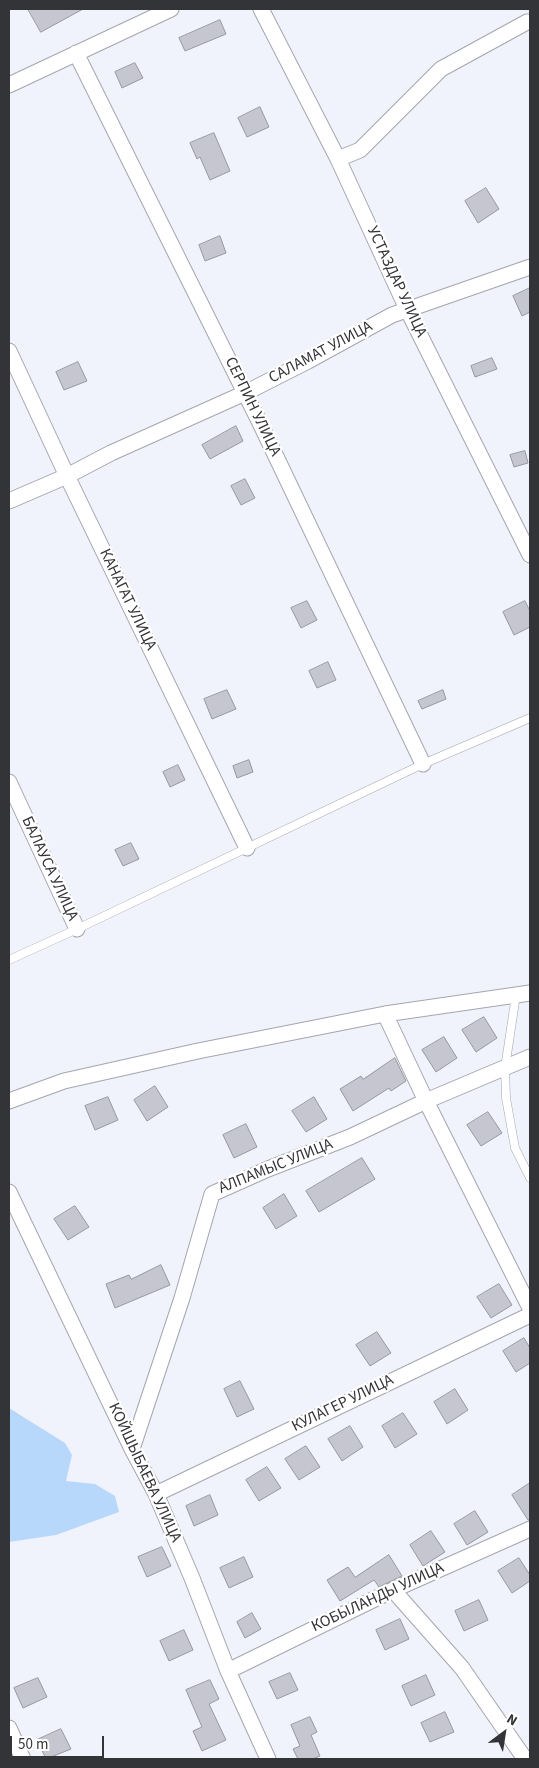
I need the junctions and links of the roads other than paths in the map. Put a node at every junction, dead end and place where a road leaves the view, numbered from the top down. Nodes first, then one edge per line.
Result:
1 (171, 9) edge
2 (261, 9) edge
3 (530, 22) edge
4 (76, 53) junction
5 (9, 85) edge
6 (338, 159) junction
7 (530, 267) edge
8 (407, 309) junction
9 (9, 352) edge
10 (245, 393) junction
11 (67, 476) junction
12 (9, 501) edge
13 (530, 555) edge
14 (530, 718) edge
15 (424, 764) junction
16 (9, 782) edge
17 (246, 848) junction
18 (77, 929) junction
19 (9, 960) edge
20 (523, 994) edge
21 (385, 1014) junction
22 (530, 1057) edge
23 (505, 1068) junction
24 (9, 1101) edge
25 (426, 1102) junction
26 (530, 1178) edge
27 (9, 1192) edge
28 (530, 1308) edge
29 (530, 1315) edge
30 (132, 1449) junction
31 (156, 1494) junction
32 (530, 1529) edge
33 (393, 1590) junction
34 (228, 1671) junction
35 (9, 1728) edge
36 (23, 1759) edge
37 (268, 1759) edge
38 (525, 1759) edge

1 - 4 street
2 - 6 street, УСТАЗДАР УЛИЦА
3 - 6 street
4 - 5 street
4 - 10 street, СЕРПИН УЛИЦА
6 - 8 street, УСТАЗДАР УЛИЦА
7 - 8 street, САЛАМАТ УЛИЦА
8 - 10 street, САЛАМАТ УЛИЦА
8 - 13 street, УСТАЗДАР УЛИЦА
9 - 11 street, КАНАГАТ УЛИЦА
10 - 11 street, САЛАМАТ УЛИЦА
10 - 15 street, СЕРПИН УЛИЦА
11 - 12 street, САЛАМАТ УЛИЦА
11 - 17 street, КАНАГАТ УЛИЦА
14 - 15 lane
15 - 17 lane
16 - 18 street, БАЛАУСА УЛИЦА
17 - 18 lane
18 - 19 lane
20 - 21 street
20 - 23 lane
21 - 24 street
21 - 25 street
22 - 23 street, АЛПАМЫС УЛИЦА
23 - 25 street, АЛПАМЫС УЛИЦА
23 - 26 lane
25 - 28 street
25 - 30 street, АЛПАМЫС УЛИЦА
27 - 30 street, КОЙШЫБАЕВА УЛИЦА
29 - 31 street, КУЛАГЕР УЛИЦА
30 - 31 street, КОЙШЫБАЕВА УЛИЦА
31 - 34 street, КОЙШЫБАЕВА УЛИЦА
32 - 33 street, КОБЫЛАНДЫ УЛИЦА
33 - 34 street, КОБЫЛАНДЫ УЛИЦА
33 - 38 street
34 - 37 street, КОЙШЫБАЕВА УЛИЦА
35 - 36 street

